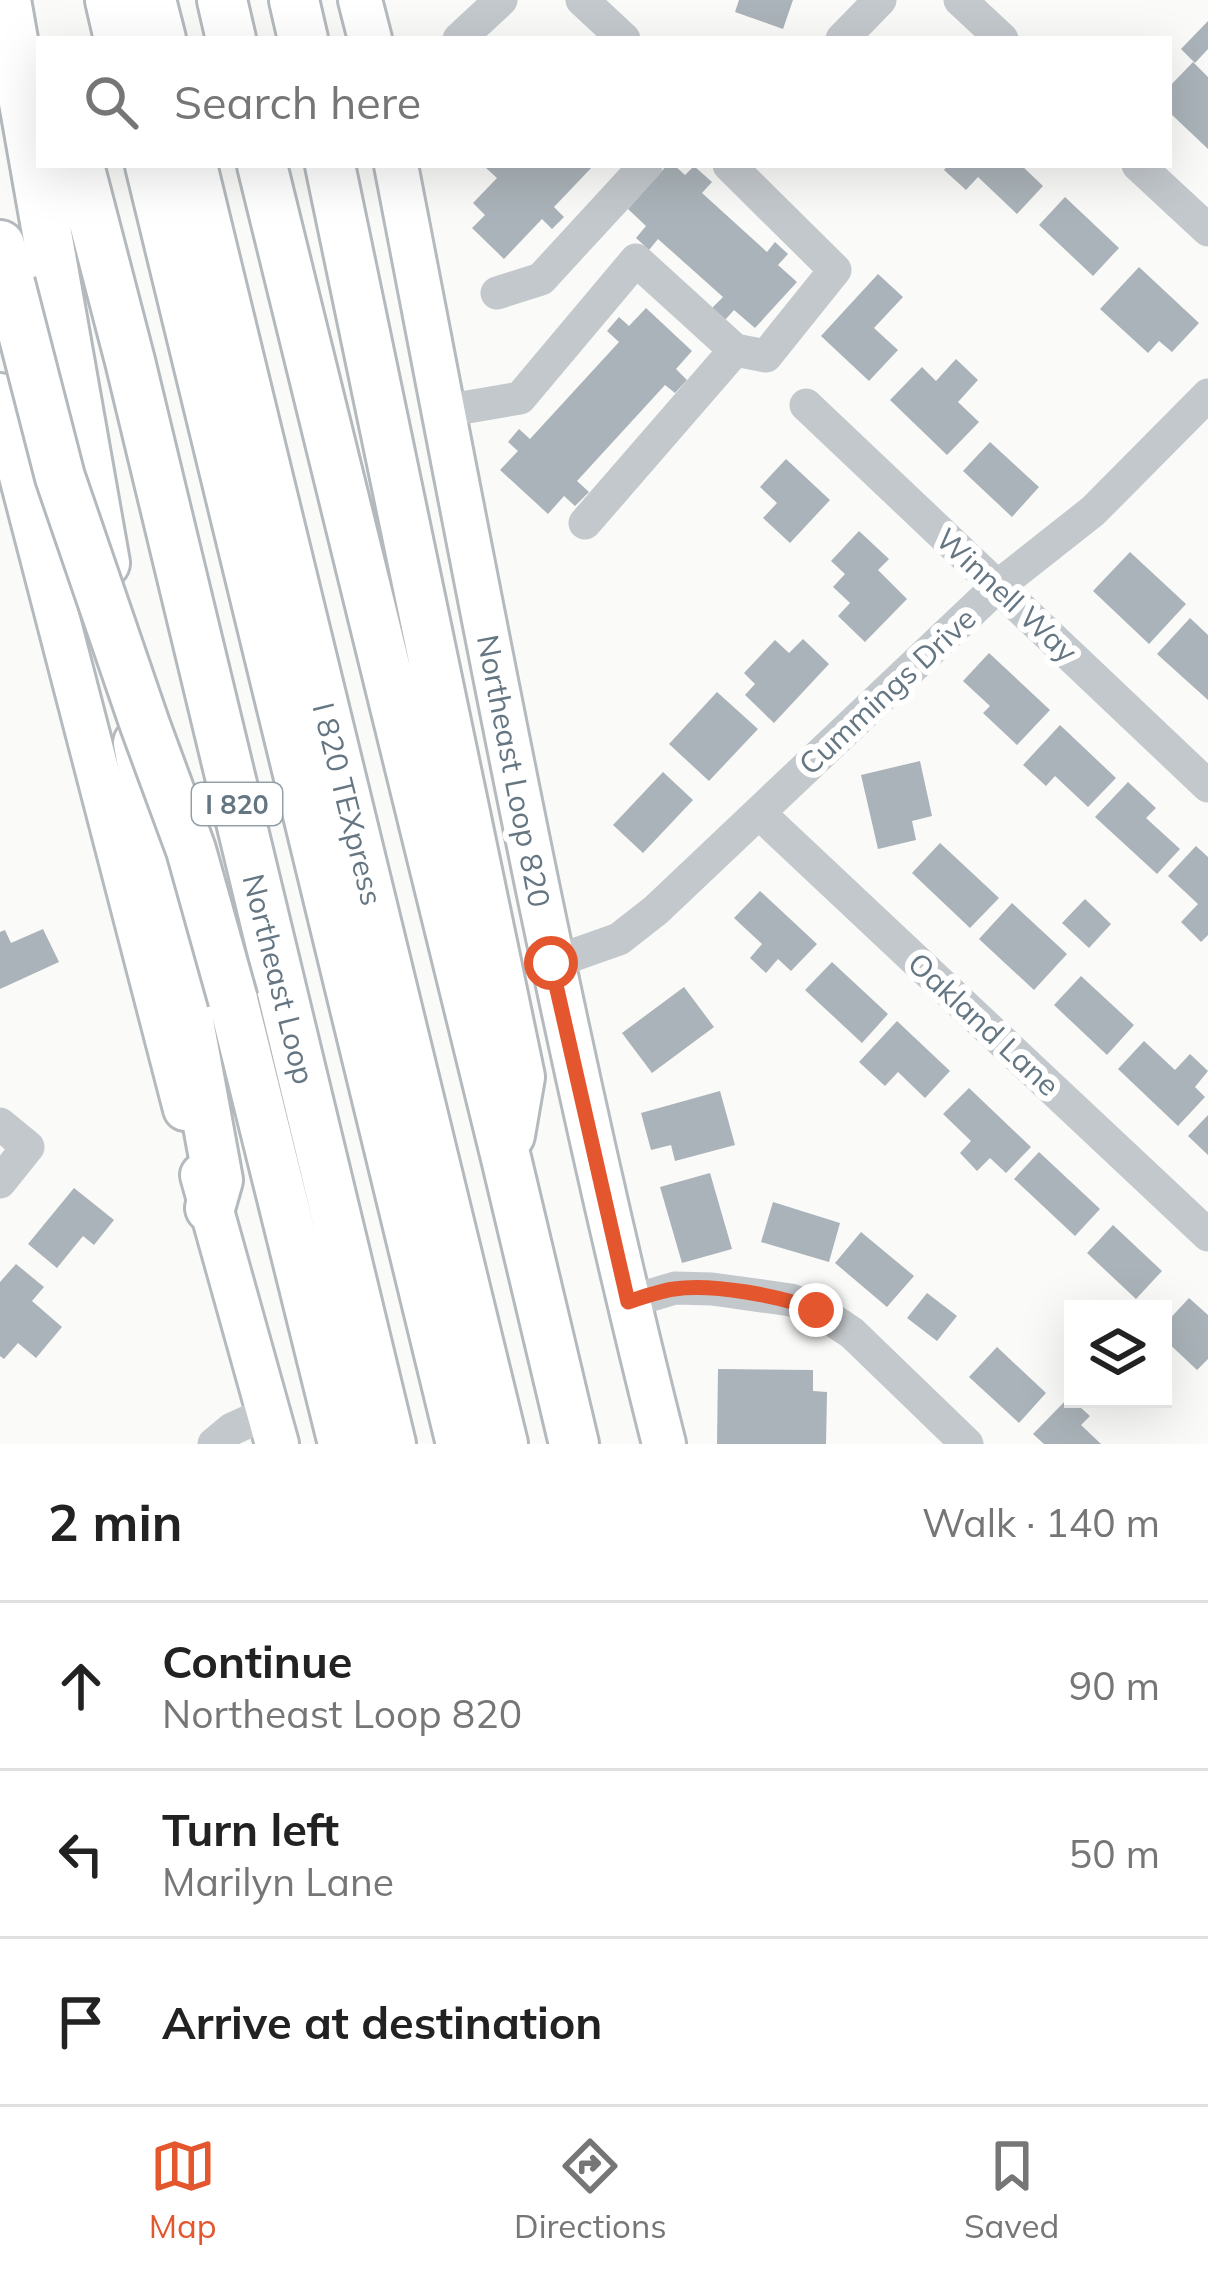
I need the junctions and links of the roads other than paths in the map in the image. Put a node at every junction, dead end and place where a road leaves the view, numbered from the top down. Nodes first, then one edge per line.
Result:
1 (6, 0) edge
2 (36, 0) edge
3 (110, 0) edge
4 (151, 0) edge
5 (222, 0) edge
6 (294, 0) edge
7 (360, 0) edge
8 (501, 0) edge
9 (880, 0) edge
10 (960, 0) edge
11 (585, 18) edge
12 (45, 36) edge
13 (118, 36) edge
14 (160, 36) edge
15 (230, 36) edge
16 (301, 36) edge
17 (369, 36) edge
18 (462, 36) edge
19 (618, 36) edge
20 (845, 36) edge
21 (999, 36) edge
22 (80, 168) edge
23 (151, 168) edge
24 (193, 168) edge
25 (263, 168) edge
26 (330, 168) edge
27 (397, 168) edge
28 (643, 168) edge
29 (731, 168) edge
30 (1141, 168) edge
31 (593, 222) junction
32 (1208, 230) edge
33 (636, 260) junction
34 (5, 264) edge
35 (497, 293) dead end
36 (735, 350) junction
37 (1208, 394) edge
38 (0, 395) edge
39 (806, 405) dead end
40 (444, 411) junction
41 (584, 523) dead end
42 (998, 586) junction
43 (1208, 786) edge
44 (759, 813) junction
45 (551, 963) junction
46 (0, 1124) edge
47 (506, 1157) junction
48 (0, 1182) edge
49 (210, 1208) junction
50 (1208, 1235) edge
51 (628, 1302) junction
52 (272, 1428) edge
53 (963, 1443) edge
54 (214, 1444) edge
55 (344, 1444) edge
56 (391, 1444) edge
57 (461, 1444) edge
58 (503, 1444) edge
59 (574, 1444) edge
60 (664, 1444) edge

1 - 49 highway
2 - 12 highway
3 - 13 highway
4 - 14 highway
5 - 15 highway
6 - 16 highway
7 - 17 main road
8 - 18 street
9 - 20 street
10 - 21 street
11 - 19 street
22 - 56 highway, Northeast Loop / I 820
23 - 57 highway, I 820 TEXpress
24 - 58 highway, I 820 TEXpress
25 - 47 highway
26 - 47 highway
27 - 40 main road, Northeast Loop 820
28 - 31 street
29 - 36 street
30 - 32 street
31 - 33 street
31 - 35 street
33 - 36 street
33 - 40 street
34 - 55 highway, bridge
36 - 41 street
37 - 42 street, Cummings Drive
38 - 49 main road
39 - 42 street, Winnell Way
40 - 45 main road, Northeast Loop 820
42 - 43 street, Winnell Way
42 - 44 street, Cummings Drive
44 - 45 street, Cummings Drive
44 - 50 street, Oakland Lane
45 - 51 main road, Northeast Loop 820
46 - 48 street
47 - 59 highway
49 - 52 main road
51 - 53 street
51 - 60 main road, Northeast Loop 820
52 - 54 street

